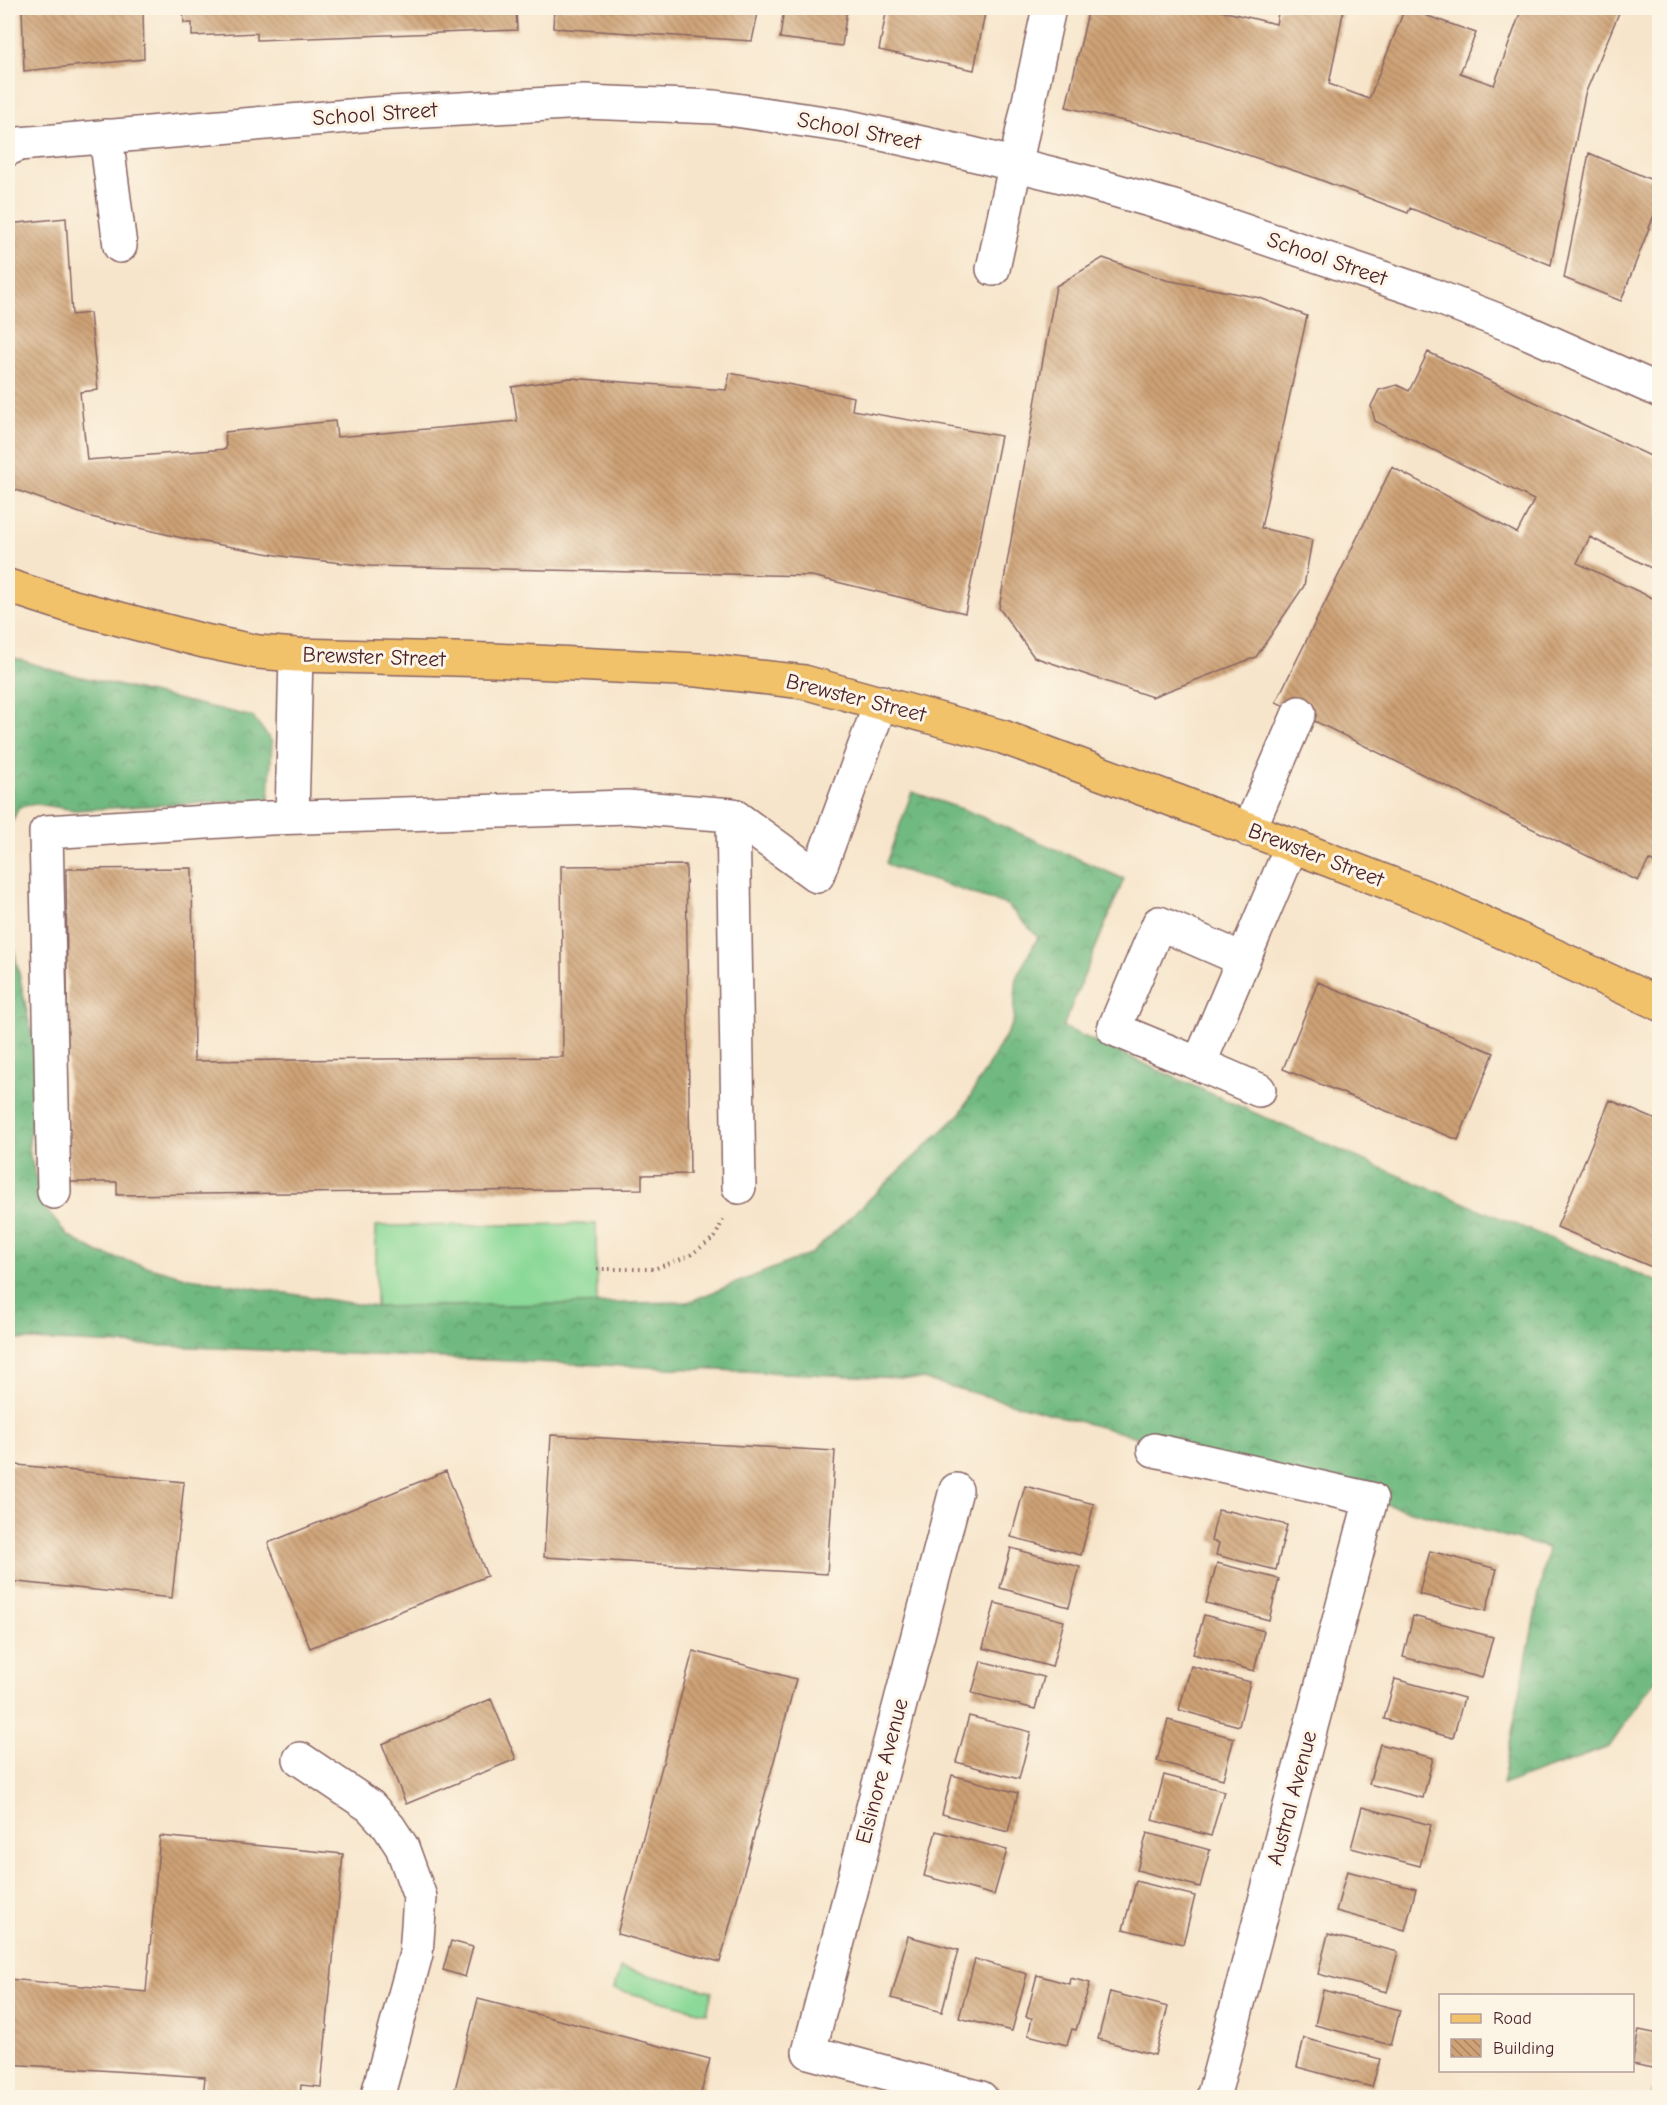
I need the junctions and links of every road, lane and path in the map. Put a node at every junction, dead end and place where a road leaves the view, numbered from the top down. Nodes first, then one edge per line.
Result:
1 (1048, 8) edge
2 (106, 136) junction
3 (11, 145) edge
4 (1015, 165) junction
5 (120, 246) dead end
6 (993, 269) dead end
7 (1659, 392) edge
8 (8, 586) edge
9 (296, 655) junction
10 (881, 702) junction
11 (1299, 713) dead end
12 (733, 815) junction
13 (292, 818) junction
14 (1249, 830) junction
15 (1292, 845) junction
16 (1242, 959) junction
17 (1659, 1004) edge
18 (1199, 1064) junction
19 (1259, 1090) dead end
20 (739, 1187) joint
21 (54, 1192) dead end
22 (597, 1269) dead end
23 (1154, 1450) dead end
24 (956, 1490) dead end
25 (300, 1759) dead end
26 (377, 2097) edge
27 (981, 2097) edge
28 (1213, 2097) edge

1 - 4 street
2 - 3 street, School Street
2 - 4 street, School Street
2 - 5 street
4 - 6 street
4 - 7 street, School Street
8 - 9 main road, Brewster Street
9 - 10 main road, Brewster Street
9 - 13 street
10 - 12 street
10 - 14 main road, Brewster Street
11 - 14 street
12 - 13 street
12 - 20 street
13 - 21 street
14 - 15 main road, Brewster Street
15 - 16 street
15 - 17 main road, Brewster Street
16 - 18 street
16 - 18 street
18 - 19 street
20 - 22 path
23 - 28 street, Austral Avenue
24 - 27 street, Elsinore Avenue
25 - 26 street

